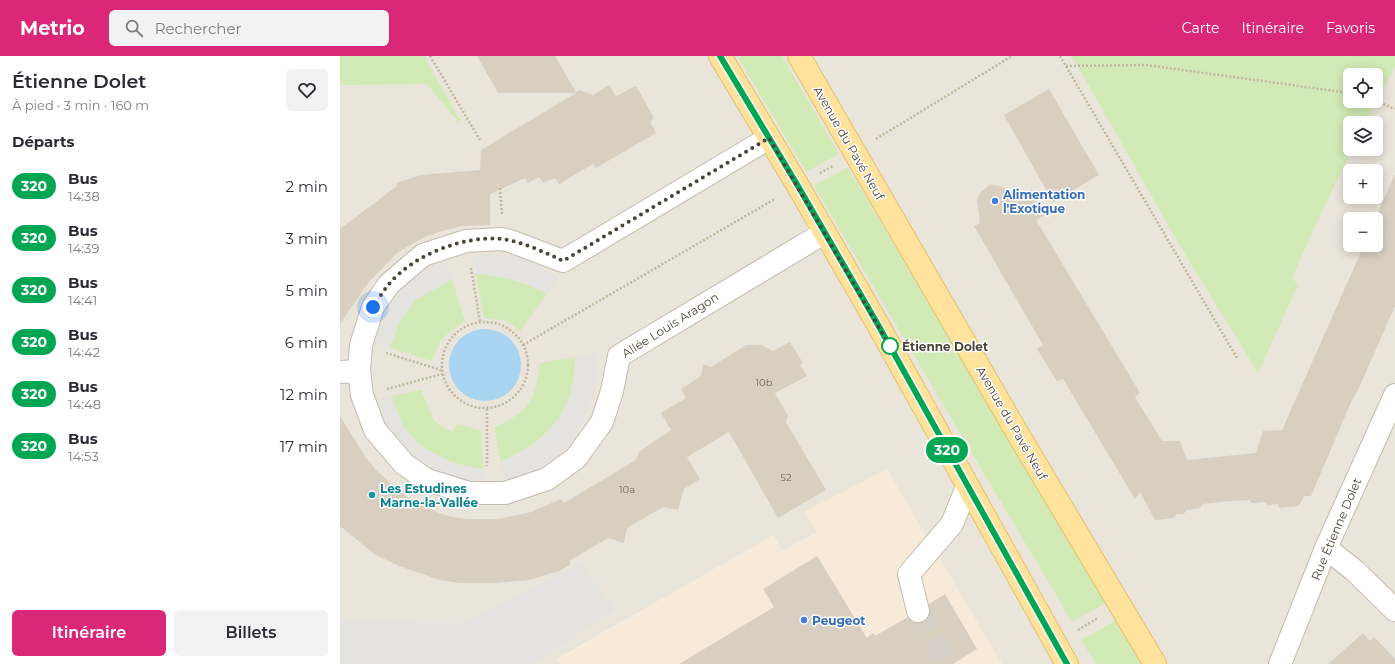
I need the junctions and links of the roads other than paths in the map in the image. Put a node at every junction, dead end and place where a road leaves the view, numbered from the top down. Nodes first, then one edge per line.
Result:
1 (720, 56) edge
2 (798, 56) edge
3 (769, 138) junction
4 (824, 233) junction
5 (349, 371) edge
6 (1395, 395) edge
7 (967, 487) junction
8 (1326, 548) junction
9 (1395, 610) edge
10 (918, 611) tunnel mouth
11 (1067, 664) edge
12 (1155, 664) edge
13 (1280, 664) edge

1 - 3 main road
2 - 12 main road, Avenue du Pavé Neuf
3 - 4 main road
3 - 5 street, Allée Louis Aragon
4 - 5 street, Allée Louis Aragon
4 - 7 main road
6 - 8 street, Rue Étienne Dolet
7 - 10 street
7 - 11 main road
8 - 9 street
8 - 13 street, Rue Étienne Dolet

